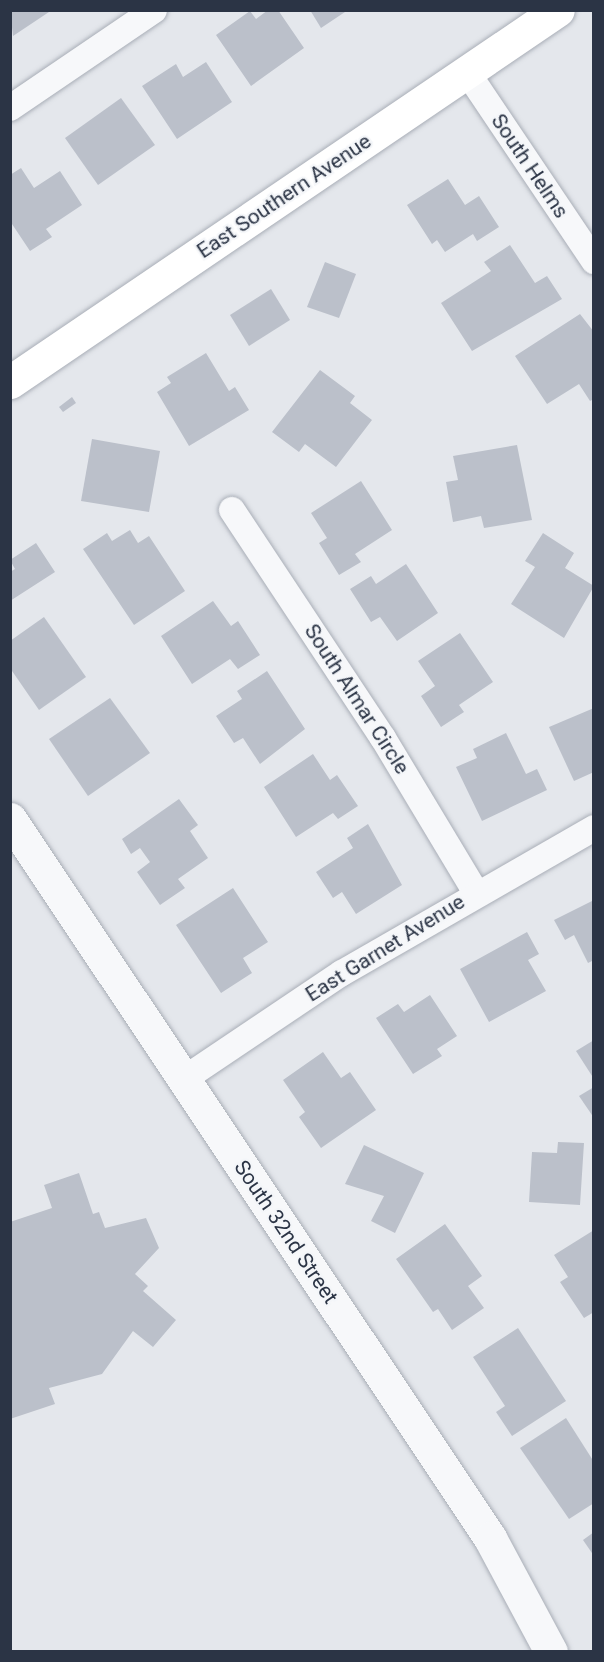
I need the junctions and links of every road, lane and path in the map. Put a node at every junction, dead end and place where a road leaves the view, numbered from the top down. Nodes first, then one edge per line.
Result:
1 (154, 10) edge
2 (558, 10) edge
3 (467, 72) junction
4 (10, 108) edge
5 (594, 261) edge
6 (10, 382) edge
7 (232, 510) dead end
8 (10, 819) edge
9 (594, 828) edge
10 (476, 893) junction
11 (183, 1079) junction
12 (551, 1652) edge

1 - 4 street
2 - 3 main road, East Southern Avenue
3 - 5 street, South Helms
3 - 6 main road, East Southern Avenue
7 - 10 street, South Almar Circle
8 - 11 street, South 32nd Street
9 - 10 street, East Garnet Avenue
10 - 11 street, East Garnet Avenue
11 - 12 street, South 32nd Street

